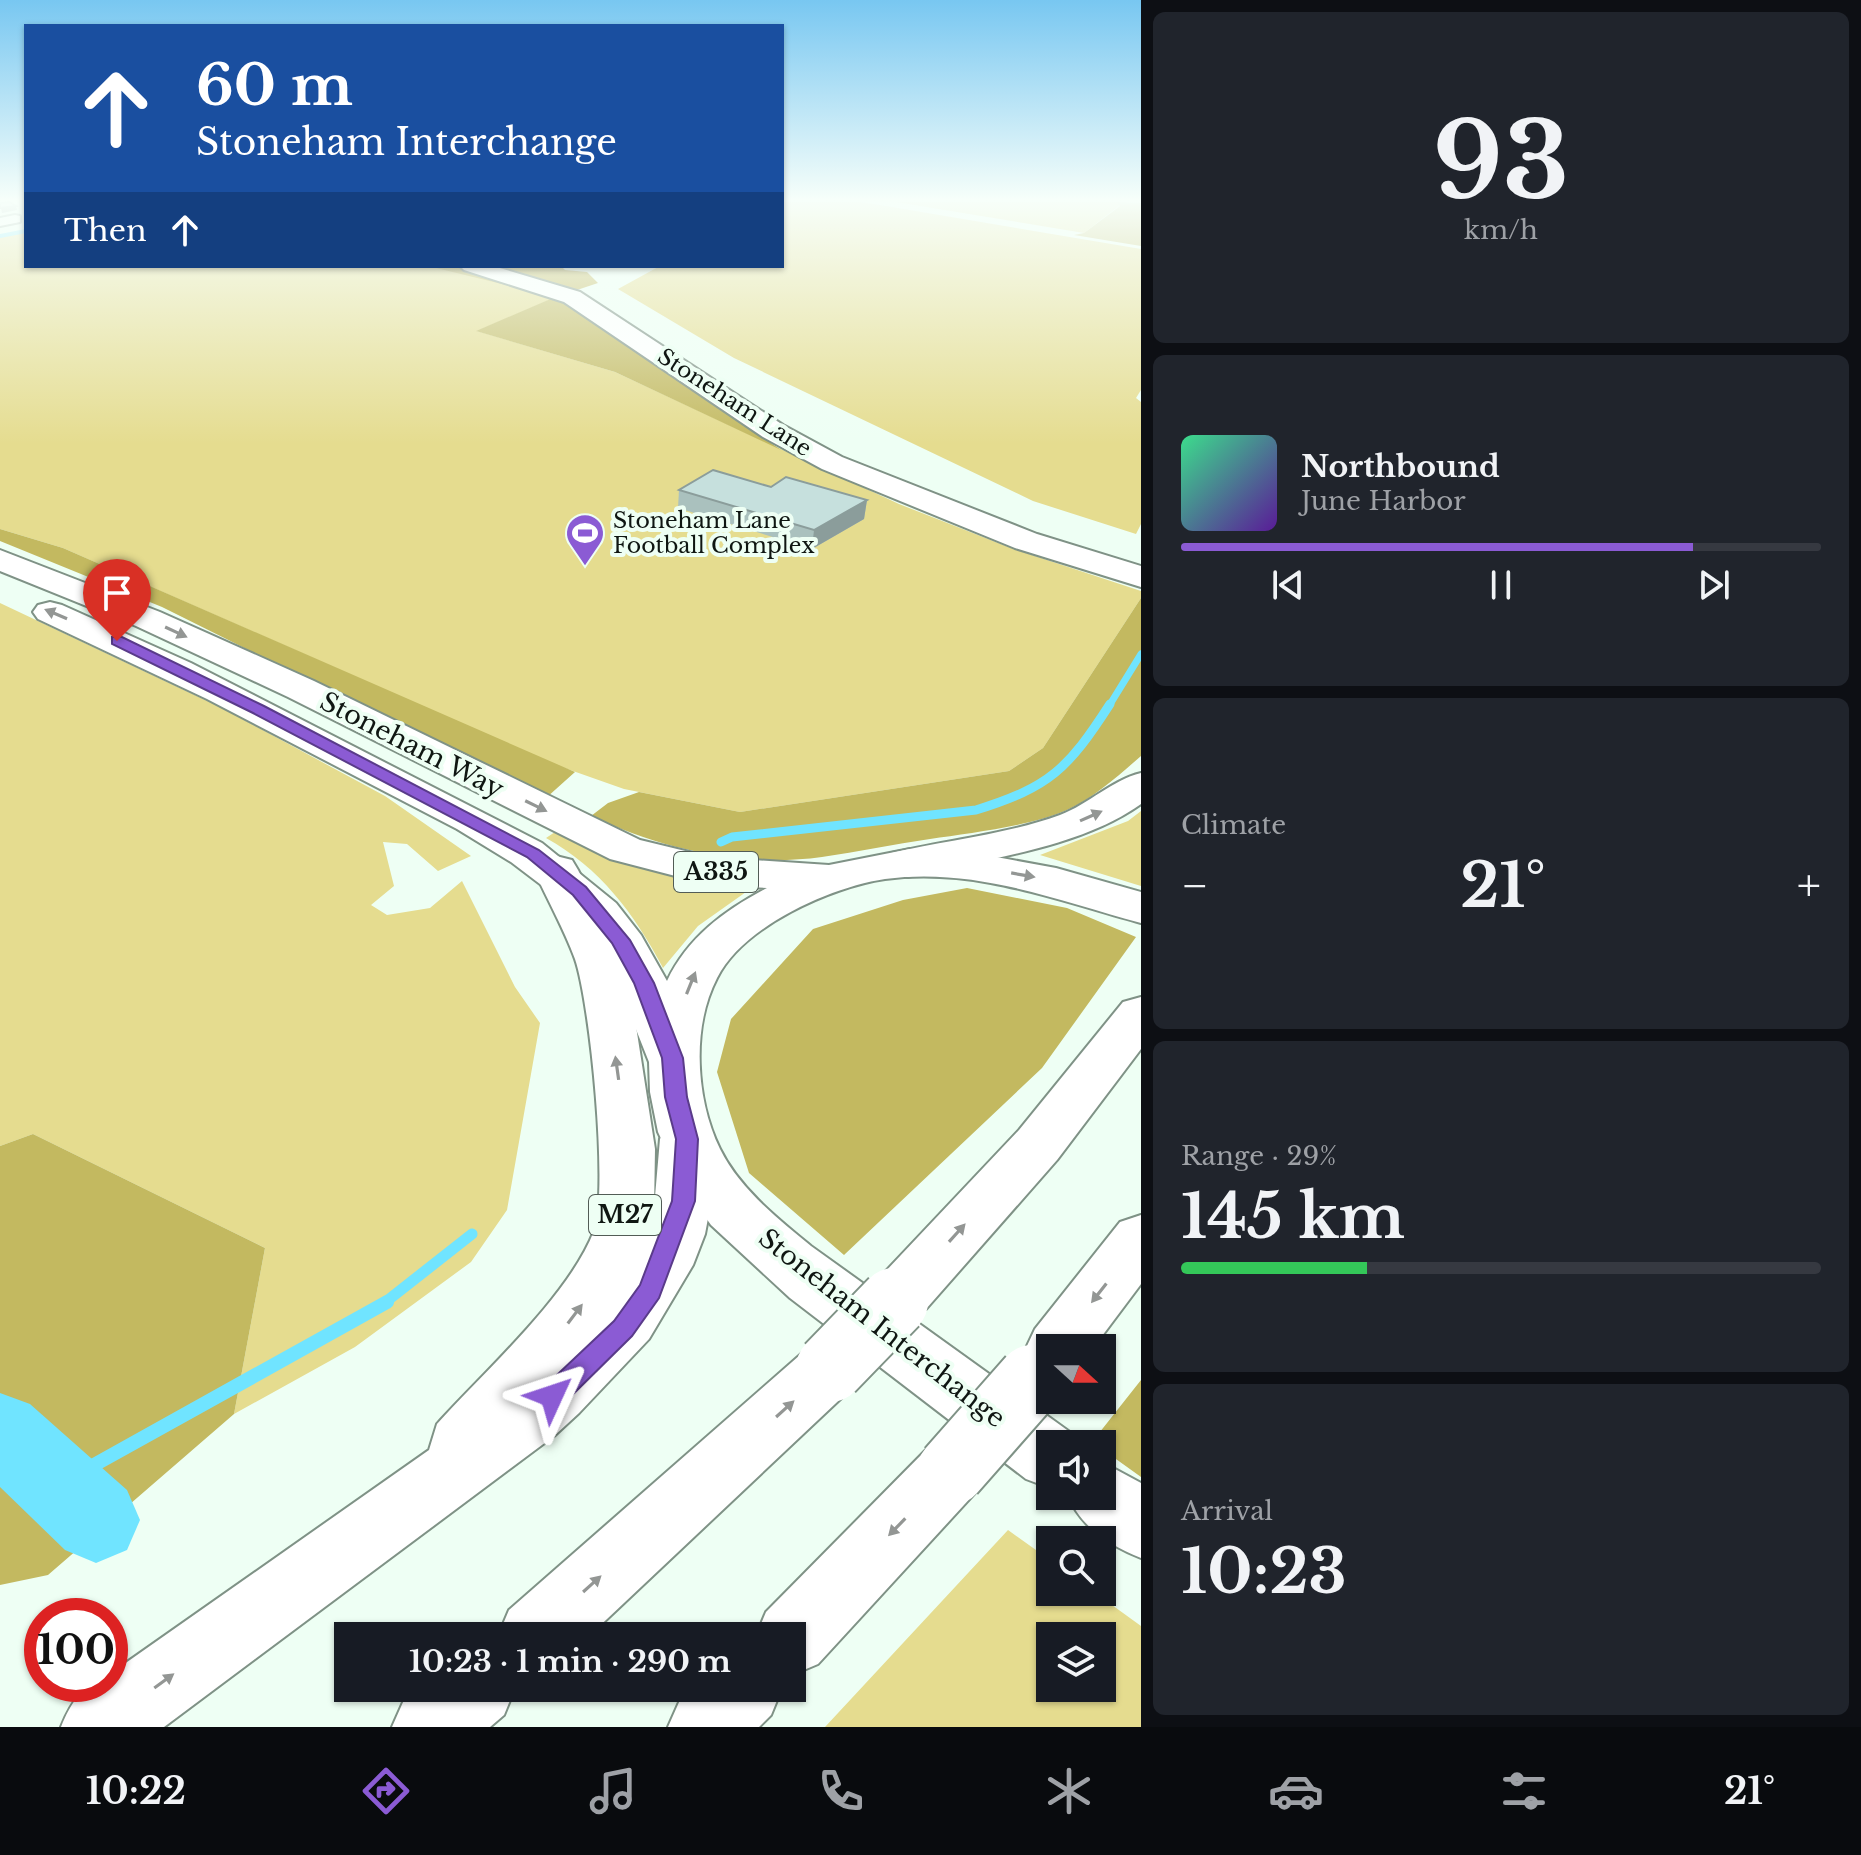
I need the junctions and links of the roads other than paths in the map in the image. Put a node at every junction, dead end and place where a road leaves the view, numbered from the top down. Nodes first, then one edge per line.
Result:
1 (525, 283) edge
2 (0, 560) edge
3 (1141, 577) edge
4 (0, 590) edge
5 (1141, 785) edge
6 (908, 863) junction
7 (556, 870) junction
8 (836, 878) junction
9 (1141, 908) edge
10 (1141, 1014) edge
11 (672, 1058) junction
12 (687, 1139) junction
13 (1141, 1239) edge
14 (1067, 1334) edge
15 (1036, 1373) edge
16 (1036, 1447) edge
17 (414, 1499) junction
18 (1116, 1505) edge
19 (1141, 1524) edge
20 (550, 1622) edge
21 (806, 1623) edge
22 (460, 1702) edge
23 (731, 1702) edge
24 (100, 1727) edge
25 (431, 1727) edge
26 (707, 1727) edge

1 - 3 main road, Stoneham Lane
2 -> 8 main road, Stoneham Way / A335
7 -> 4 main road, Stoneham Way
6 -> 5 main road
6 - 8 main road, Stoneham Interchange
6 -> 9 main road, Stoneham Interchange
7 - 11 main road, Stoneham Way
17 -> 7 main road, M27
11 -> 8 main road, Stoneham Interchange
20 -> 10 main road, bridge
11 - 12 main road, Stoneham Interchange
12 - 16 main road, Stoneham Interchange
12 - 17 main road, M27
13 -> 14 main road
15 -> 21 main road, bridge
24 -> 17 main road, M27
18 - 19 main road
22 - 25 main road
23 - 26 main road

